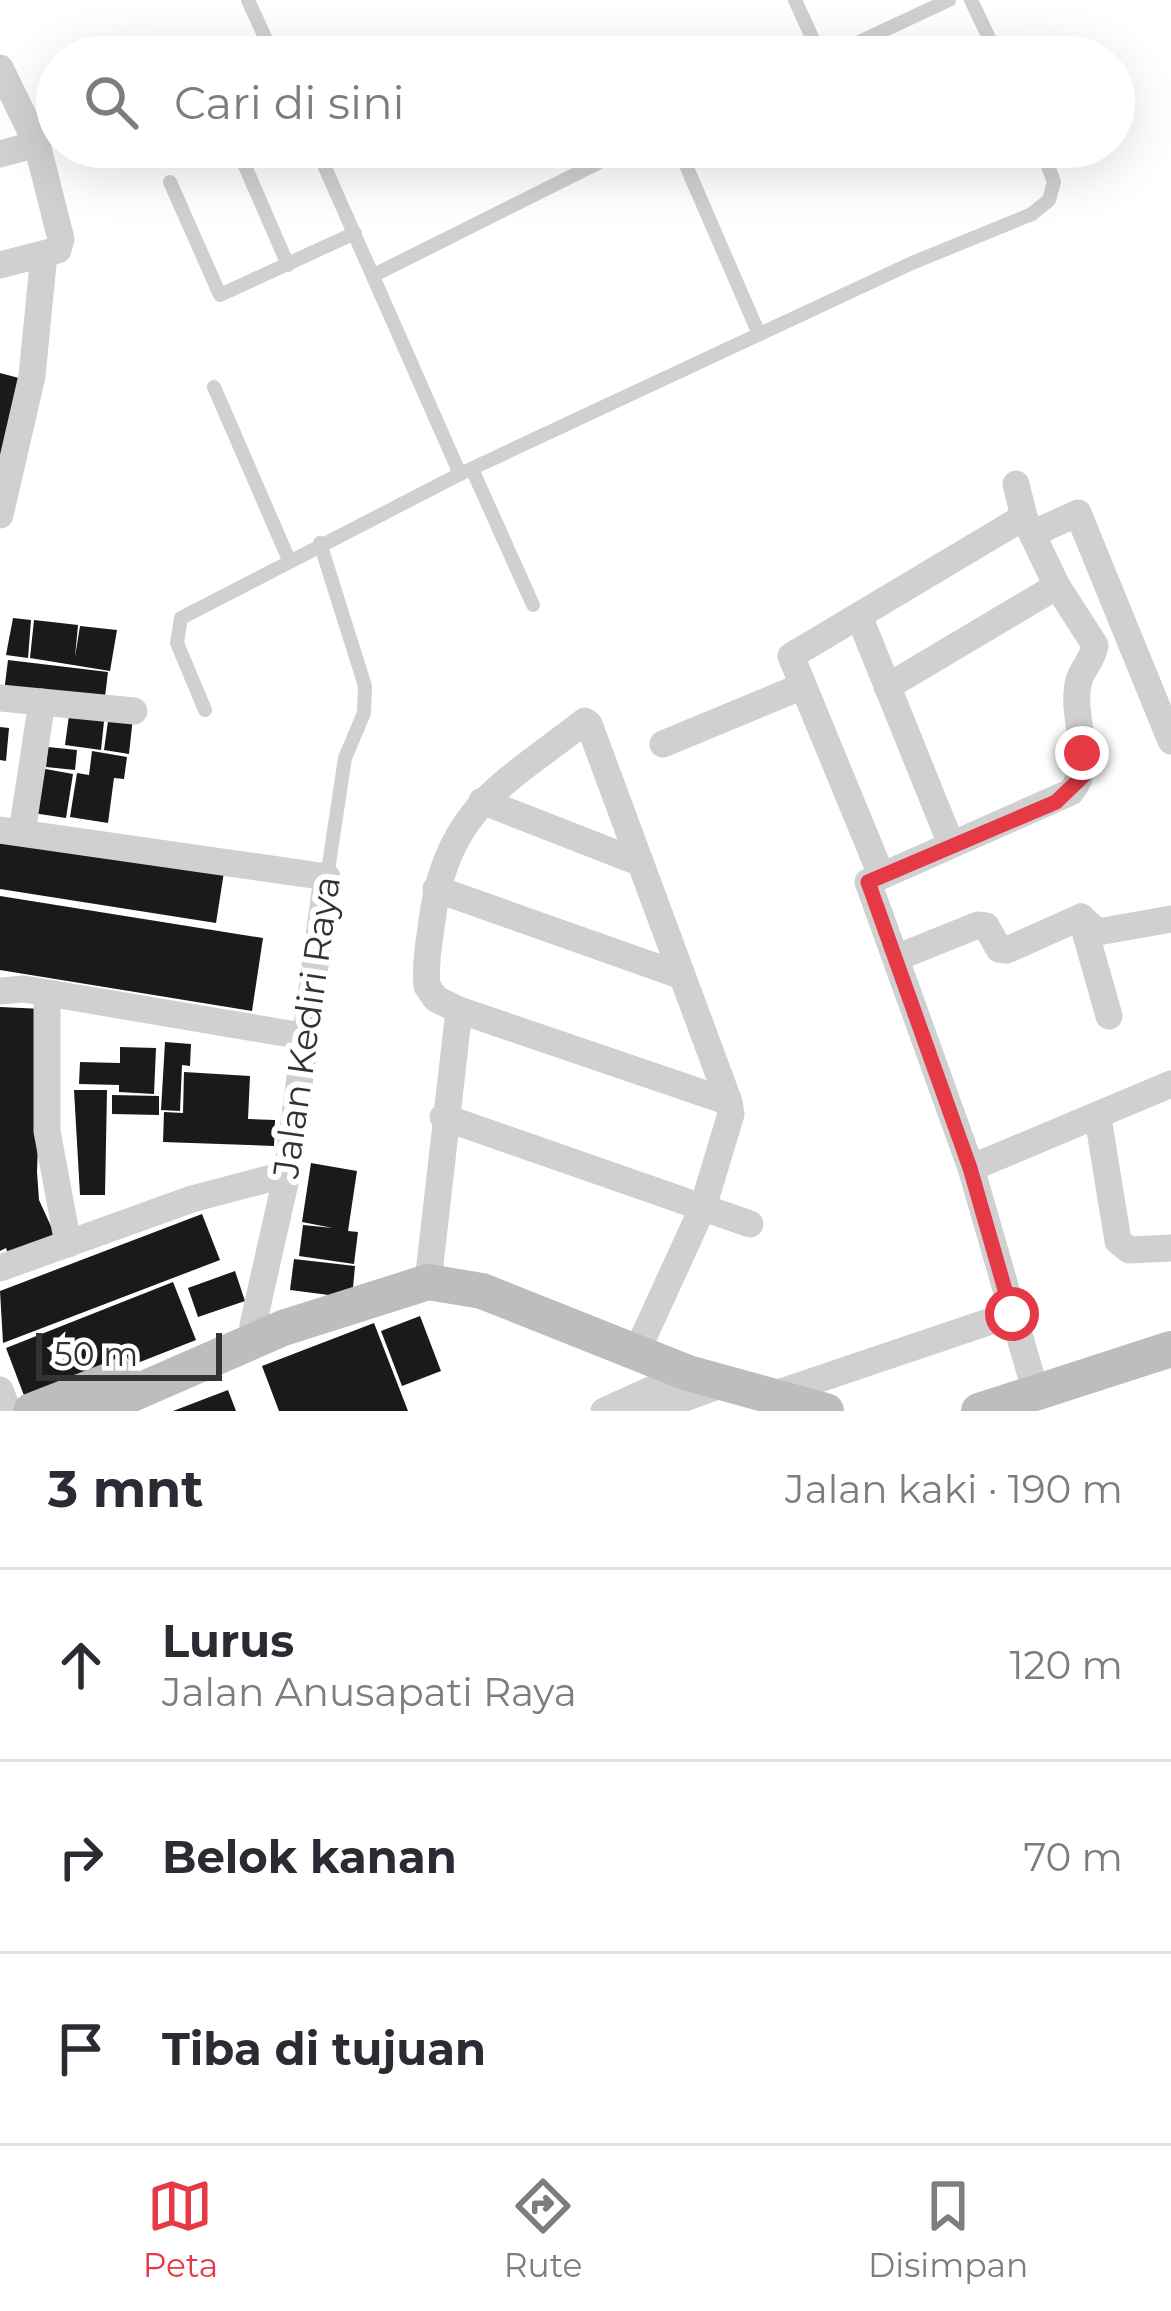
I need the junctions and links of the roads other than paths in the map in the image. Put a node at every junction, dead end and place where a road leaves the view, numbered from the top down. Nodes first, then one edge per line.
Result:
1 (248, 0) edge
2 (795, 0) edge
3 (949, 0) edge
4 (971, 0) edge
5 (264, 36) edge
6 (813, 36) edge
7 (870, 36) edge
8 (988, 36) edge
9 (0, 68) edge
10 (36, 142) edge
11 (36, 144) edge
12 (0, 154) edge
13 (43, 168) edge
14 (246, 168) edge
15 (326, 168) edge
16 (588, 168) edge
17 (687, 168) edge
18 (1049, 168) edge
19 (170, 182) dead end
20 (355, 233) junction
21 (44, 254) junction
22 (0, 265) edge
23 (288, 265) junction
24 (374, 274) junction
25 (759, 334) junction
26 (214, 387) dead end
27 (466, 471) junction
28 (1016, 484) dead end
29 (0, 514) edge
30 (1028, 525) junction
31 (320, 543) junction
32 (289, 560) junction
33 (1057, 586) junction
34 (533, 605) dead end
35 (859, 616) junction
36 (803, 686) junction
37 (887, 687) junction
38 (0, 698) edge
39 (42, 702) junction
40 (205, 710) dead end
41 (134, 711) dead end
42 (1171, 741) edge
43 (663, 745) dead end
44 (482, 801) junction
45 (11, 831) edge
46 (951, 844) junction
47 (638, 862) junction
48 (327, 877) junction
49 (874, 877) junction
50 (436, 889) junction
51 (1081, 917) junction
52 (1171, 919) edge
53 (896, 958) junction
54 (682, 976) junction
55 (0, 991) edge
56 (47, 993) junction
57 (459, 1010) junction
58 (1109, 1016) dead end
59 (302, 1036) junction
60 (1171, 1084) edge
61 (729, 1102) junction
62 (443, 1117) junction
63 (1098, 1118) junction
64 (970, 1168) junction
65 (286, 1174) junction
66 (703, 1208) junction
67 (750, 1224) dead end
68 (68, 1244) junction
69 (1171, 1248) edge
70 (0, 1268) edge
71 (428, 1282) junction
72 (1012, 1314) junction
73 (264, 1332) junction
74 (638, 1349) junction
75 (1171, 1349) edge
76 (705, 1379) junction
77 (0, 1390) edge
78 (1036, 1393) junction
79 (765, 1397) junction
80 (8, 1411) edge
81 (31, 1411) edge
82 (93, 1411) edge
83 (604, 1411) edge
84 (652, 1411) edge
85 (826, 1411) edge
86 (979, 1411) edge

1 - 5 lane
2 - 6 lane
3 - 7 lane
4 - 8 lane
9 - 10 street
11 - 12 street
13 - 21 street
14 - 23 lane
15 - 20 lane
16 - 24 lane
17 - 25 lane
18 - 25 lane
19 - 23 lane
20 - 23 lane
20 - 24 lane
21 - 22 street
21 - 29 street
24 - 27 lane
25 - 27 lane
26 - 32 lane
27 - 31 lane
27 - 34 lane
28 - 30 street
30 - 33 street
30 - 35 street
30 - 42 street
31 - 32 lane
31 - 48 lane, Jalan Kediri Raya
32 - 40 lane
33 - 37 street
33 - 46 street
35 - 36 street
35 - 37 street
36 - 43 street
36 - 49 street
37 - 46 street
38 - 39 street
39 - 41 street
39 - 45 street
44 - 47 street
44 - 47 street
44 - 50 street
45 - 48 street
46 - 49 street
47 - 54 street
48 - 59 street, Jalan Kediri Raya
49 - 53 street
50 - 54 street
50 - 57 street
51 - 52 street
51 - 53 street
51 - 58 street
53 - 64 street
54 - 61 street
55 - 56 street
56 - 59 street
56 - 68 street
57 - 61 street
57 - 62 street
59 - 65 street, Jalan Kediri Raya
60 - 63 street
61 - 66 street
62 - 66 street
62 - 71 street
63 - 64 street
63 - 69 street
64 - 72 street
65 - 68 street
65 - 73 street, Jalan Kediri Raya
66 - 67 street
66 - 74 street
68 - 70 street
71 - 73 street
71 - 74 street
72 - 78 street
72 - 79 street
73 - 81 street
73 - 82 street
74 - 76 street
75 - 78 street
76 - 79 street
76 - 83 street
76 - 84 street
77 - 80 street
78 - 86 street
79 - 85 street

